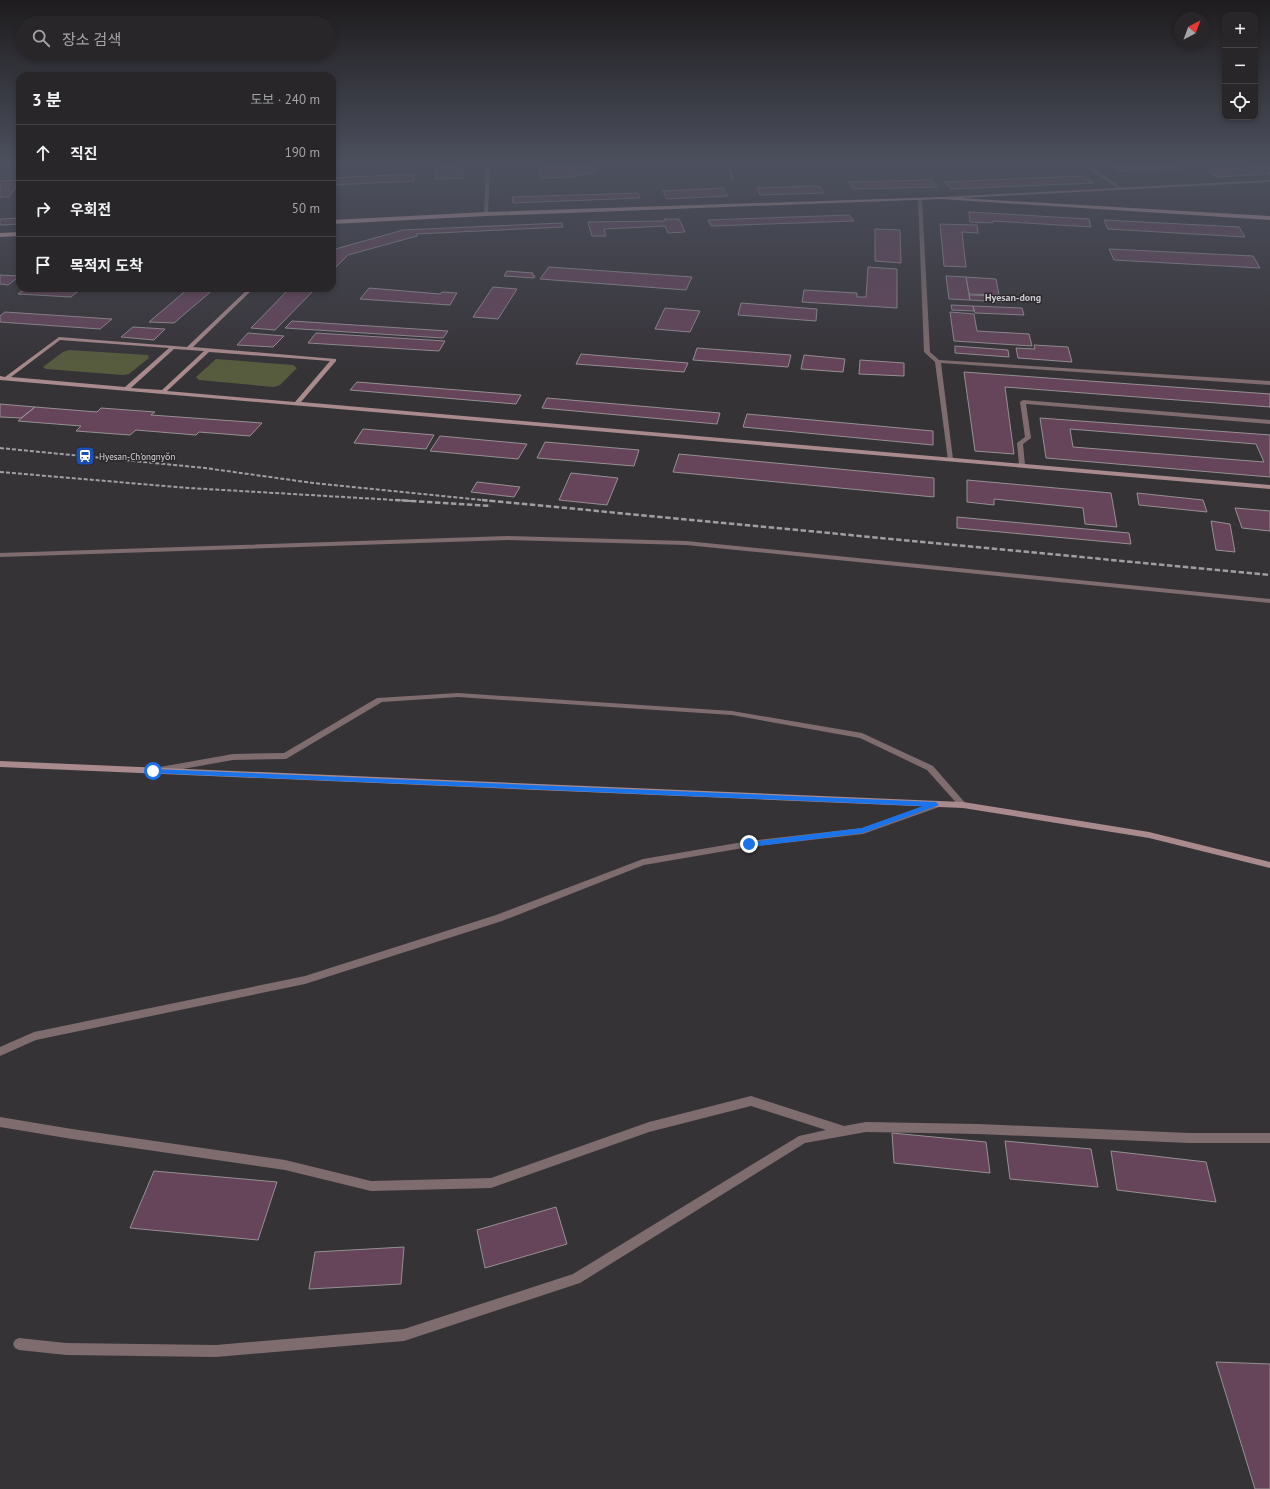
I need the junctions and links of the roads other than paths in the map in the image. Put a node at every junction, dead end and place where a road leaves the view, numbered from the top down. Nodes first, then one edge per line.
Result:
1 (921, 231) edge
2 (16, 234) edge
3 (0, 235) edge
4 (248, 292) edge
5 (173, 347) junction
6 (189, 348) junction
7 (208, 350) junction
8 (938, 360) junction
9 (0, 378) edge
10 (7, 378) junction
11 (1270, 383) edge
12 (127, 388) junction
13 (164, 391) junction
14 (297, 403) junction
15 (1270, 422) edge
16 (950, 459) junction
17 (1022, 465) junction
18 (1270, 487) edge
19 (0, 555) edge
20 (1270, 601) edge
21 (0, 764) edge
22 (153, 771) junction
23 (936, 805) junction
24 (963, 806) junction
25 (1270, 865) edge
26 (0, 1052) edge
27 (0, 1122) edge
28 (845, 1131) junction
29 (1270, 1138) edge
30 (19, 1344) dead end

1 - 8 street
2 - 3 main road
4 - 6 main road
5 - 6 main road
5 - 10 main road
5 - 12 main road
6 - 7 main road
7 - 13 main road
7 - 14 main road
8 - 11 street
8 - 16 street
9 - 10 main road
10 - 12 main road
12 - 13 main road
13 - 14 main road
14 - 16 main road
15 - 17 street
16 - 17 main road
17 - 18 main road
19 - 20 street
21 - 22 main road
22 - 23 main road
22 - 24 street
23 - 24 main road
23 - 26 street
24 - 25 main road
27 - 28 street
28 - 29 street
28 - 30 street

